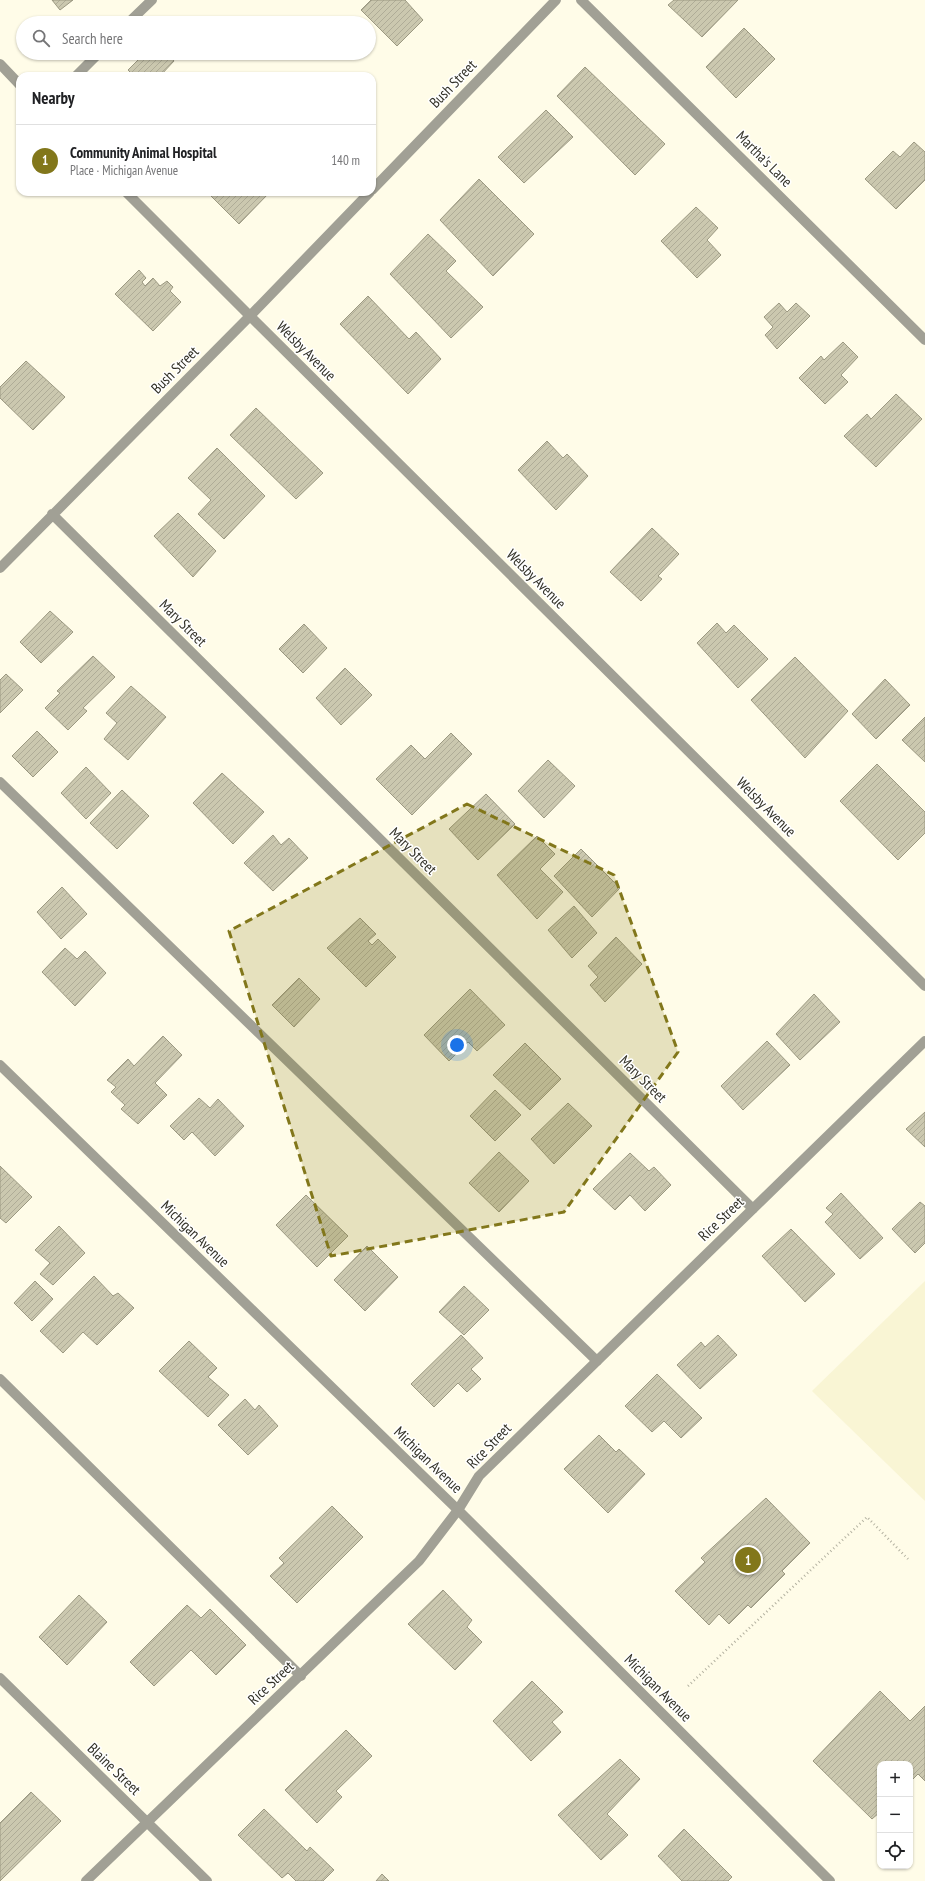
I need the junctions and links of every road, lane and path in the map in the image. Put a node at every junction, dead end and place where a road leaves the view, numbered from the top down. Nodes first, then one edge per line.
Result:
1 (152, 0) edge
2 (556, 0) edge
3 (581, 0) edge
4 (135, 16) edge
5 (91, 60) edge
6 (0, 64) edge
7 (80, 72) edge
8 (16, 80) edge
9 (376, 186) edge
10 (130, 196) edge
11 (366, 196) edge
12 (250, 316) junction
13 (925, 340) edge
14 (52, 514) junction
15 (0, 568) edge
16 (0, 782) edge
17 (925, 986) edge
18 (925, 1041) edge
19 (0, 1065) edge
20 (753, 1209) junction
21 (597, 1361) junction
22 (0, 1379) edge
23 (458, 1510) junction
24 (908, 1559) dead end
25 (300, 1676) junction
26 (0, 1678) edge
27 (688, 1686) dead end
28 (148, 1822) junction
29 (86, 1881) edge
30 (208, 1881) edge
31 (830, 1881) edge

1 - 4 street
2 - 9 street, Bush Street
3 - 13 street, Martha's Lane
5 - 7 street
6 - 8 street
10 - 12 street, Welsby Avenue
11 - 12 street, Bush Street
12 - 14 street, Bush Street
12 - 17 street, Welsby Avenue
14 - 15 street, Bush Street
14 - 20 street, Mary Street
16 - 21 street
18 - 20 street, Rice Street
19 - 23 street, Michigan Avenue
20 - 21 street, Rice Street
21 - 23 street, Rice Street
22 - 25 street
23 - 25 street, Rice Street
23 - 31 street, Michigan Avenue
24 - 27 path
25 - 28 street, Rice Street
26 - 28 street, Blaine Street
28 - 29 street, Rice Street
28 - 30 street, Blaine Street

